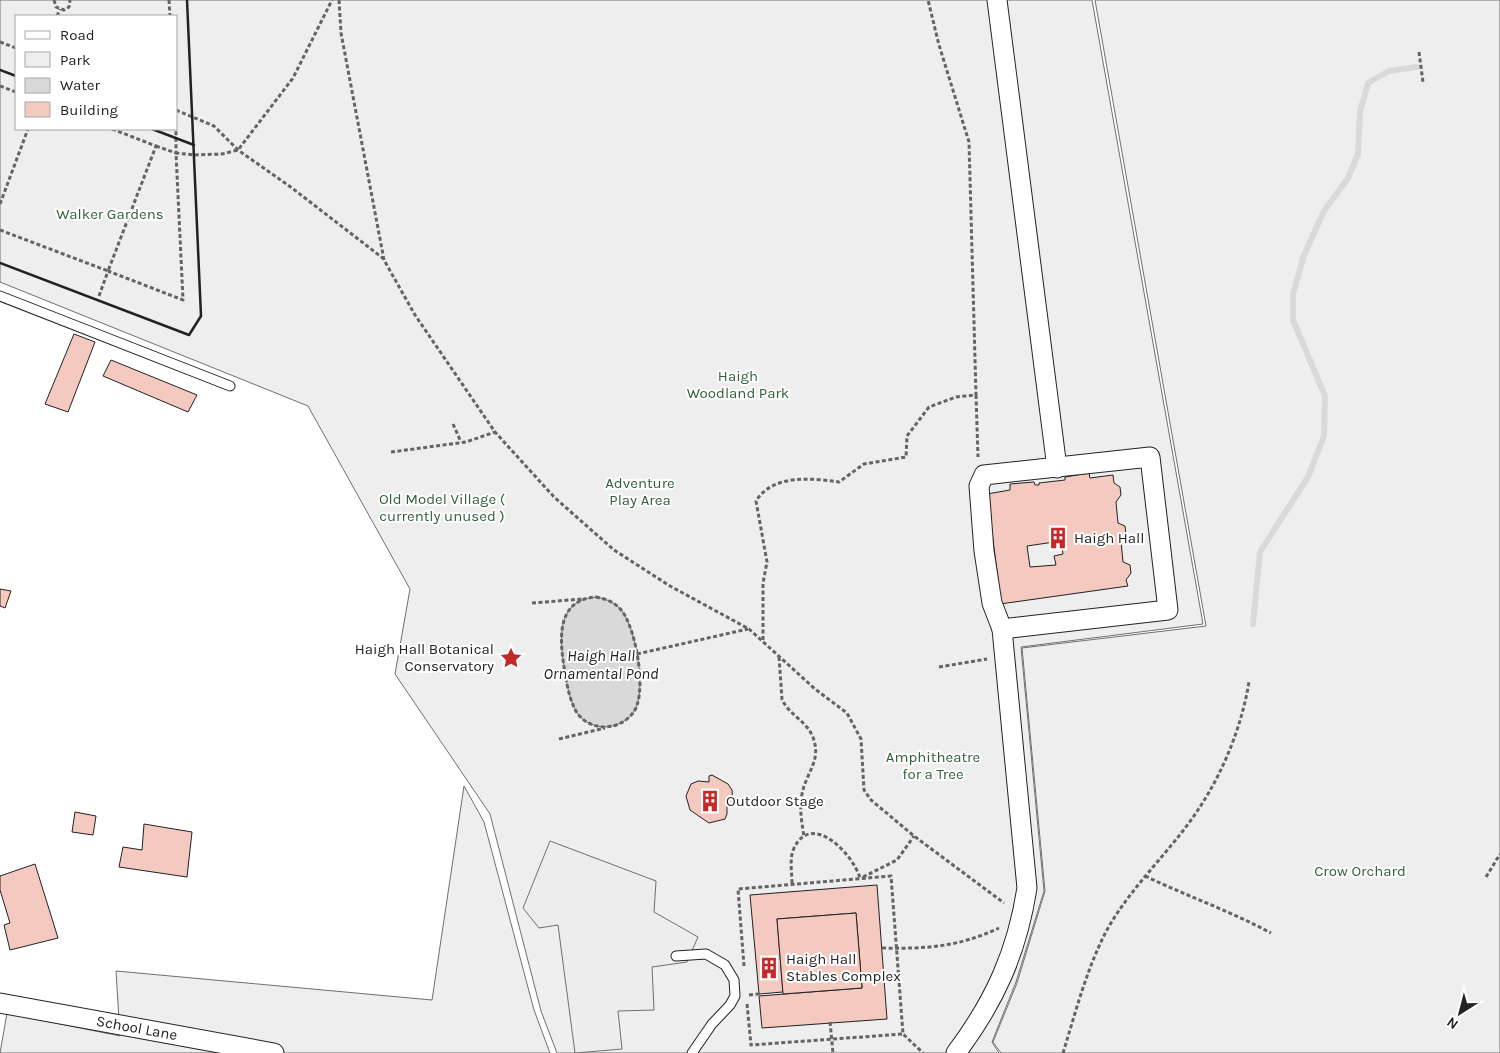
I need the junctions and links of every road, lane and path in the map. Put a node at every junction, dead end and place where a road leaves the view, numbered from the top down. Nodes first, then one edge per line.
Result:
1 (54, 0) edge
2 (70, 0) edge
3 (169, 0) edge
4 (332, 0) edge
5 (339, 0) edge
6 (928, 0) edge
7 (997, 0) edge
8 (60, 9) junction
9 (57, 15) edge
10 (170, 15) edge
11 (0, 42) edge
12 (15, 48) edge
13 (1419, 52) dead end
14 (1423, 82) dead end
15 (0, 86) edge
16 (15, 92) edge
17 (178, 111) edge
18 (28, 130) edge
19 (115, 130) edge
20 (176, 130) edge
21 (156, 146) junction
22 (238, 150) junction
23 (176, 152) junction
24 (0, 204) edge
25 (0, 230) edge
26 (384, 260) junction
27 (108, 271) junction
28 (0, 296) edge
29 (99, 296) dead end
30 (230, 386) dead end
31 (976, 395) junction
32 (454, 424) dead end
33 (495, 432) junction
34 (461, 442) junction
35 (391, 452) dead end
36 (1057, 468) junction
37 (984, 475) junction
38 (583, 599) junction
39 (532, 604) dead end
40 (749, 629) junction
41 (1002, 629) junction
42 (762, 640) junction
43 (637, 654) junction
44 (779, 656) junction
45 (1005, 656) junction
46 (939, 667) dead end
47 (565, 670) junction
48 (550, 672) dead end
49 (1249, 682) dead end
50 (608, 727) junction
51 (558, 739) dead end
52 (914, 836) junction
53 (804, 837) junction
54 (1500, 854) edge
55 (1145, 876) junction
56 (860, 878) junction
57 (1486, 878) dead end
58 (792, 883) junction
59 (1022, 917) junction
60 (1270, 933) dead end
61 (882, 948) dead end
62 (898, 948) junction
63 (676, 956) dead end
64 (745, 975) dead end
65 (746, 995) dead end
66 (0, 1003) edge
67 (830, 1022) dead end
68 (903, 1034) junction
69 (832, 1039) junction
70 (274, 1053) edge
71 (692, 1053) edge
72 (833, 1053) edge
73 (923, 1053) edge
74 (956, 1053) edge
75 (1063, 1053) edge

1 - 8 path
2 - 8 path
3 - 10 path
4 - 22 path
5 - 26 path
6 - 31 path
7 - 36 street
8 - 9 path
11 - 12 path
13 - 14 path
15 - 16 path
17 - 22 path
18 - 24 path
19 - 21 path
20 - 23 path
21 - 23 path
21 - 27 path
22 - 23 path
22 - 26 path
23 - 27 path
25 - 27 path
26 - 33 path
27 - 29 path
28 - 30 lane
31 - 37 path
31 - 42 path
32 - 34 path
33 - 34 path
33 - 40 path
34 - 35 path
36 - 37 street
36 - 41 street
37 - 41 street
38 - 39 path
38 - 43 path
38 - 47 path
40 - 42 path
40 - 43 path
41 - 45 street
42 - 44 path
43 - 50 path
44 - 52 path
44 - 53 path
45 - 46 path
45 - 59 street
47 - 48 path
47 - 50 path
49 - 55 path
50 - 51 path
52 - 56 path
52 - 59 path
53 - 56 path
53 - 58 path
54 - 57 path
55 - 60 path
55 - 75 path
56 - 58 path
56 - 62 path
58 - 64 path
59 - 62 path
59 - 74 street
61 - 62 path
62 - 68 path
63 - 71 lane
65 - 69 path
66 - 70 street, School Lane
67 - 69 path
68 - 69 path
68 - 73 path
69 - 72 path

